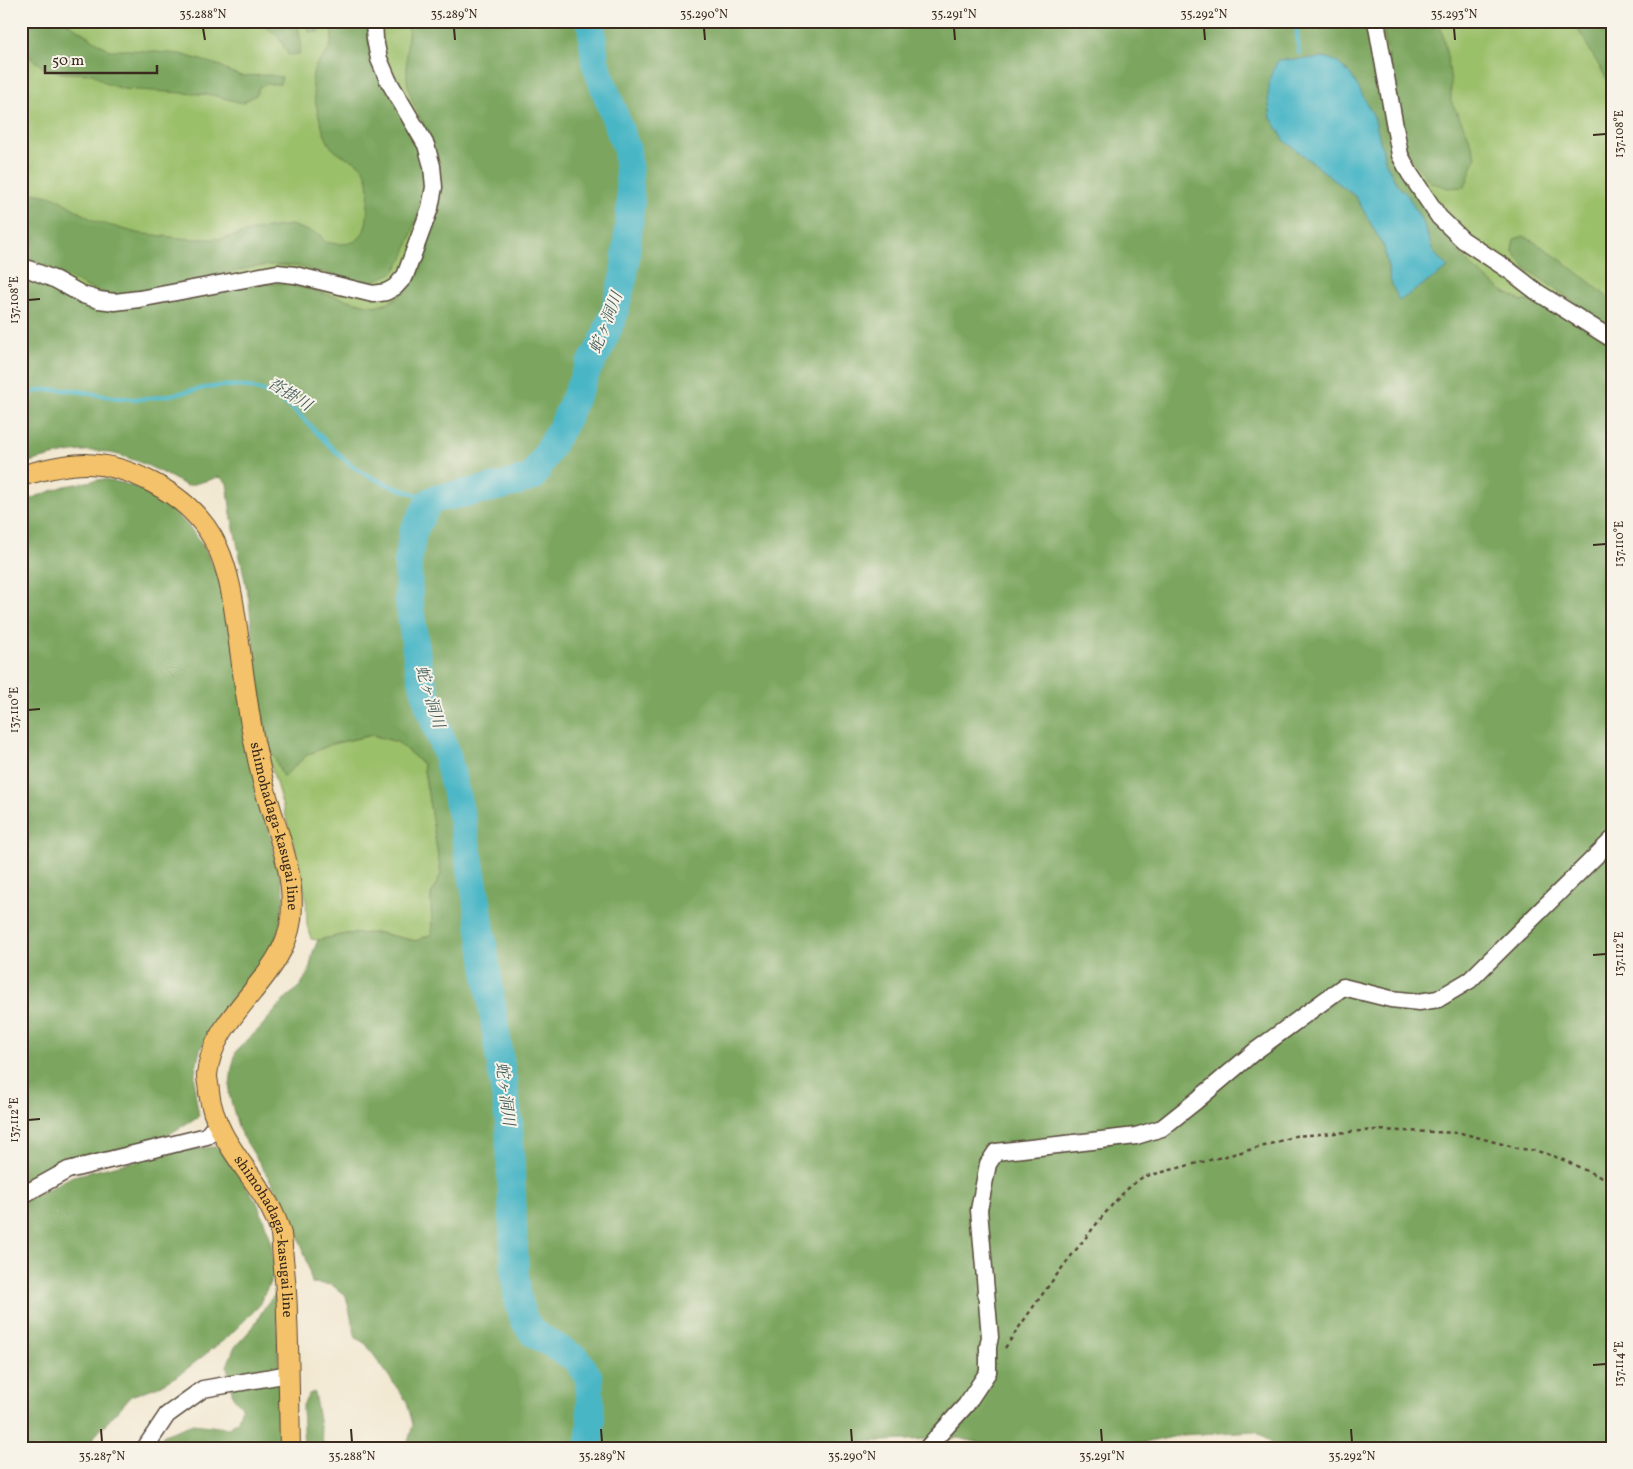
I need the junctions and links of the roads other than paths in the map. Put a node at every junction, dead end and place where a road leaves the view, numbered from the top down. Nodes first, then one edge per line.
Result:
1 (374, 21) edge
2 (1376, 21) edge
3 (21, 266) edge
4 (1612, 339) edge
5 (21, 476) edge
6 (1612, 840) edge
7 (217, 1123) junction
8 (21, 1196) edge
9 (289, 1374) junction
10 (145, 1448) edge
11 (290, 1448) edge
12 (927, 1448) edge

1 - 3 street
2 - 4 street
5 - 7 main road, shimohadaga-kasugai line
6 - 12 street
7 - 8 street
7 - 9 main road, shimohadaga-kasugai line
9 - 10 street
9 - 11 main road, shimohadaga-kasugai line

